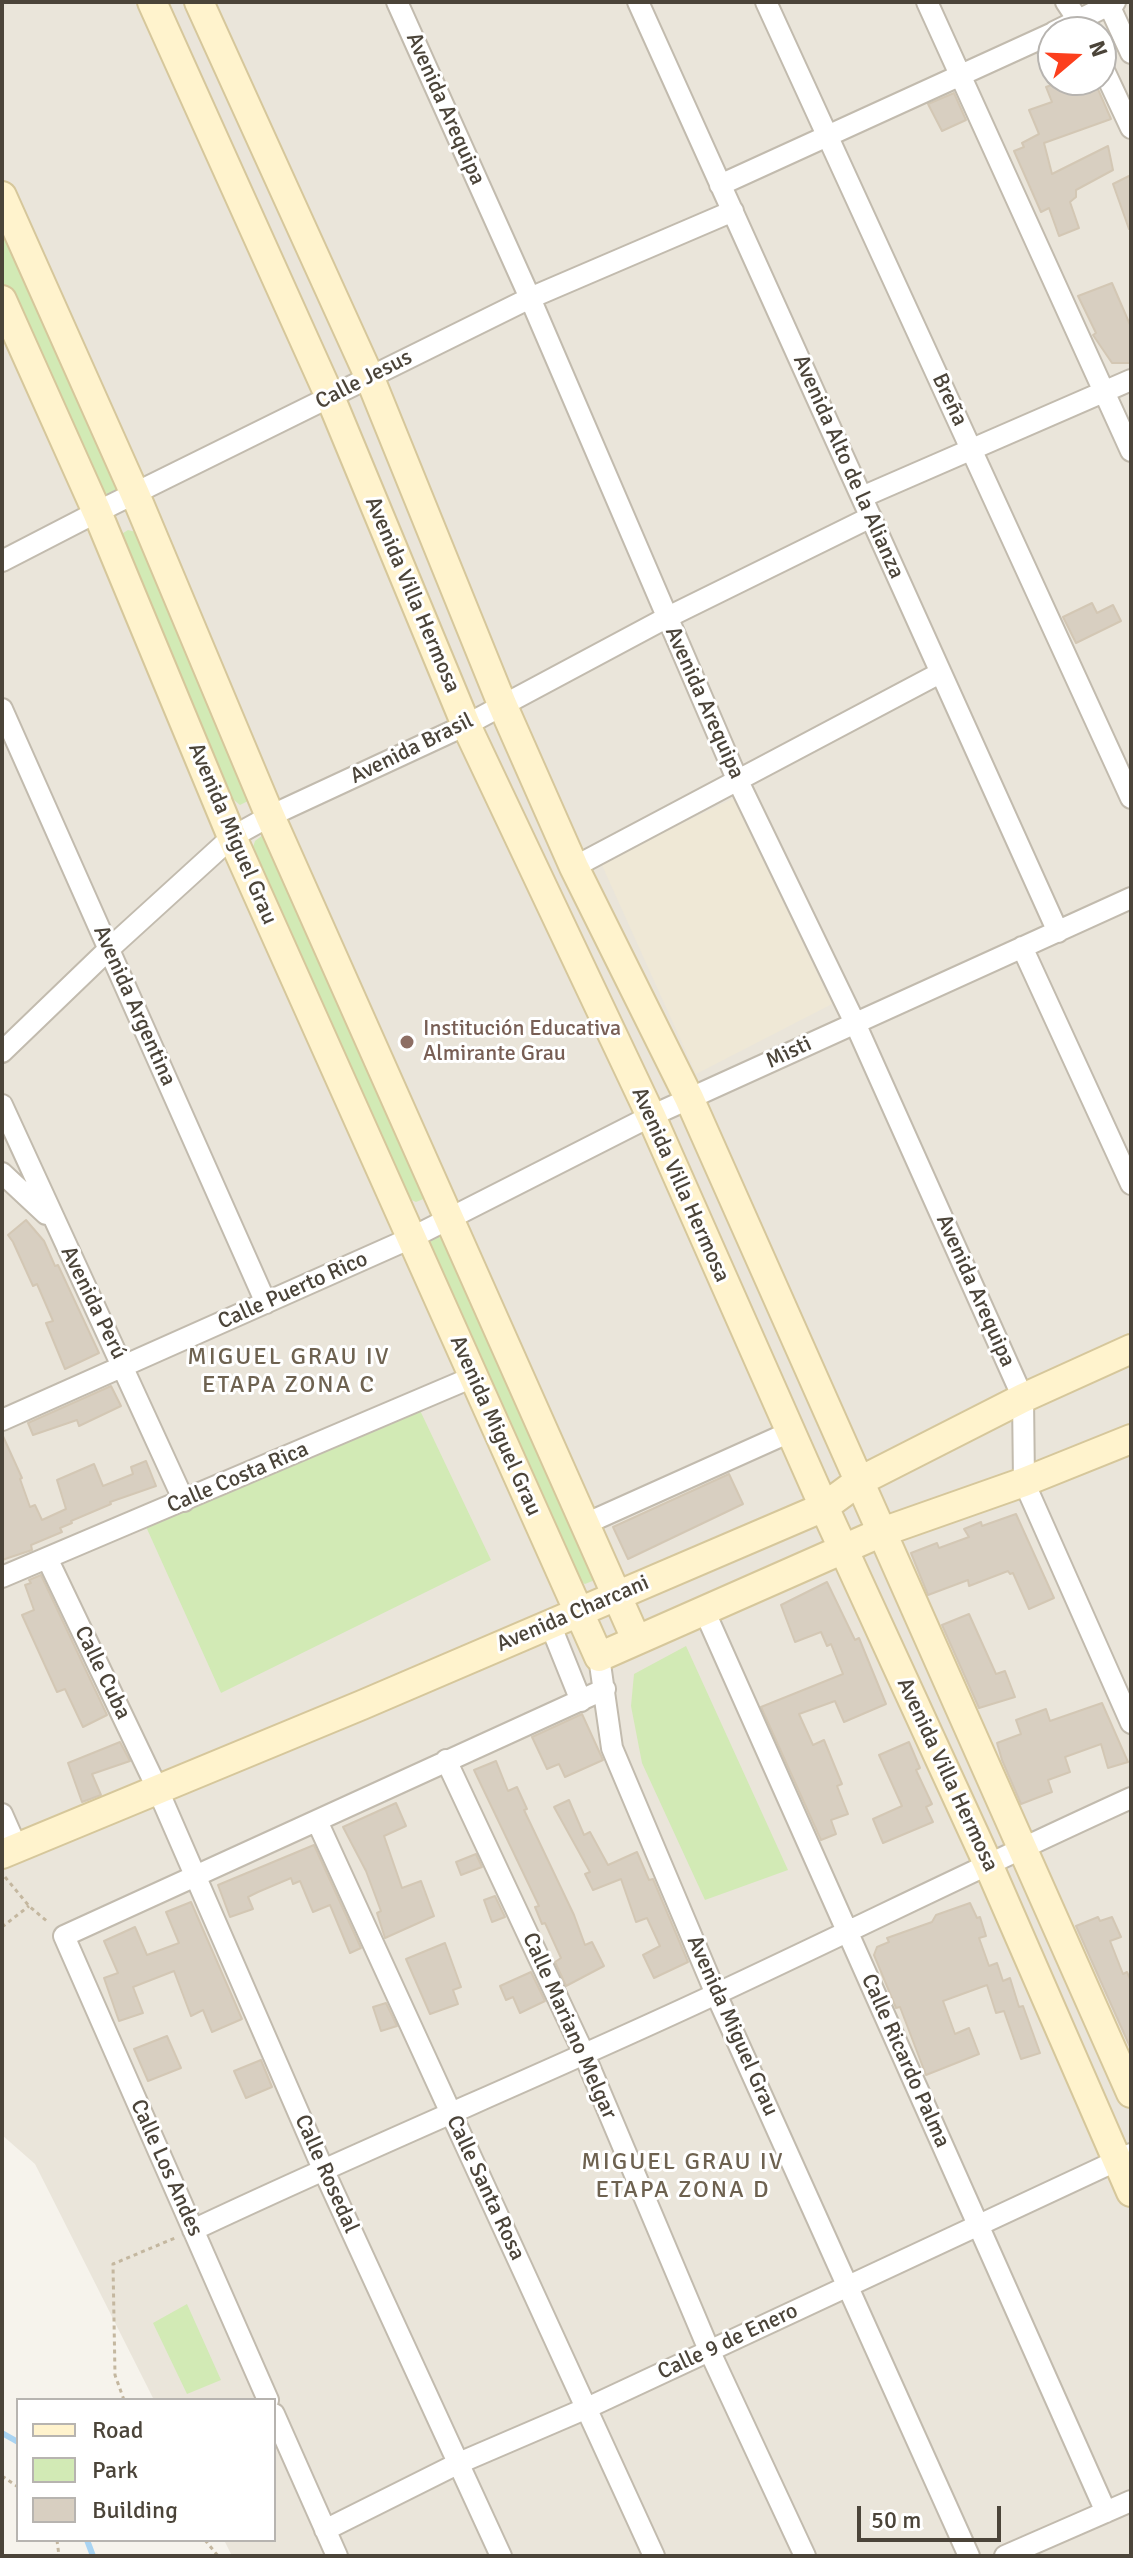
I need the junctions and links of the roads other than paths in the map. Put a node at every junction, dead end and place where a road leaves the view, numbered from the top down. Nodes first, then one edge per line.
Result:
1 (152, 2) edge
2 (199, 2) edge
3 (397, 2) edge
4 (638, 2) edge
5 (766, 2) edge
6 (927, 2) edge
7 (1112, 3) edge
8 (1096, 16) edge
9 (1037, 40) edge
10 (1131, 53) edge
11 (960, 75) junction
12 (1116, 96) edge
13 (1131, 128) edge
14 (827, 136) junction
15 (720, 185) junction
16 (2, 196) edge
17 (733, 211) junction
18 (530, 298) junction
19 (2, 300) edge
20 (369, 376) junction
21 (1131, 380) edge
22 (1104, 392) junction
23 (330, 397) junction
24 (971, 448) junction
25 (1131, 451) edge
26 (135, 494) junction
27 (862, 497) junction
28 (97, 512) junction
29 (871, 517) junction
30 (2, 561) edge
31 (666, 618) junction
32 (940, 673) junction
33 (502, 704) junction
34 (2, 709) edge
35 (466, 725) junction
36 (737, 779) junction
37 (1131, 798) edge
38 (270, 816) junction
39 (232, 837) junction
40 (574, 867) junction
41 (1131, 898) edge
42 (1058, 932) junction
43 (1022, 947) junction
44 (109, 949) junction
45 (855, 1023) junction
46 (2, 1052) edge
47 (689, 1098) junction
48 (2, 1105) edge
49 (651, 1116) junction
50 (2, 1173) edge
51 (1131, 1184) edge
52 (451, 1218) junction
53 (52, 1219) junction
54 (411, 1238) junction
55 (266, 1303) junction
56 (1131, 1349) edge
57 (122, 1366) junction
58 (473, 1377) junction
59 (1023, 1398) junction
60 (2, 1420) edge
61 (790, 1432) junction
62 (1130, 1442) edge
63 (858, 1482) junction
64 (1024, 1482) junction
65 (184, 1501) junction
66 (824, 1507) junction
67 (585, 1524) junction
68 (882, 1532) junction
69 (844, 1549) junction
70 (47, 1558) junction
71 (2, 1577) edge
72 (616, 1594) junction
73 (704, 1610) junction
74 (579, 1612) junction
75 (550, 1624) junction
76 (636, 1639) junction
77 (599, 1657) junction
78 (605, 1689) junction
79 (581, 1701) junction
80 (1131, 1723) edge
81 (446, 1760) junction
82 (157, 1788) junction
83 (1131, 1798) edge
84 (2, 1814) edge
85 (317, 1821) junction
86 (1022, 1847) junction
87 (9, 1851) edge
88 (988, 1864) junction
89 (196, 1878) junction
90 (847, 1931) junction
91 (716, 1994) junction
92 (584, 2054) junction
93 (1131, 2093) edge
94 (451, 2114) junction
95 (1124, 2157) edge
96 (323, 2169) junction
97 (1131, 2192) edge
98 (979, 2224) junction
99 (193, 2230) junction
100 (849, 2285) junction
101 (709, 2350) junction
102 (267, 2398) edge
103 (587, 2408) junction
104 (276, 2419) edge
105 (459, 2463) junction
106 (1131, 2501) edge
107 (1106, 2512) junction
108 (325, 2530) junction
109 (337, 2556) edge
110 (501, 2556) edge
111 (654, 2556) edge
112 (805, 2556) edge
113 (969, 2556) edge
114 (1005, 2556) edge

1 - 23 street, Avenida Villa Hermosa
2 - 20 street, Avenida Villa Hermosa
3 - 18 street, Avenida Arequipa
4 - 15 street, Avenida Alto de la Alianza
5 - 14 street, Breña
6 - 11 street
7 - 8 street
7 - 10 street
9 - 11 street
11 - 14 street
11 - 22 street
12 - 13 street
14 - 15 street
14 - 24 street, Breña
15 - 17 street, Avenida Alto de la Alianza
16 - 26 street, Avenida Miguel Grau
17 - 18 street, Calle Jesus
17 - 27 street, Avenida Alto de la Alianza
18 - 20 street, Calle Jesus
18 - 31 street, Avenida Arequipa
19 - 28 street, Avenida Miguel Grau
20 - 23 street, Calle Jesus
20 - 33 street, Avenida Villa Hermosa
21 - 22 street
22 - 24 street
22 - 25 street
23 - 26 street, Calle Jesus
23 - 35 street, Avenida Villa Hermosa
24 - 27 street
24 - 37 street, Breña
26 - 28 street, Calle Jesus
26 - 38 street, Avenida Miguel Grau
27 - 29 street, Avenida Alto de la Alianza
28 - 30 street, Calle Jesus
28 - 39 street, Avenida Miguel Grau
29 - 31 street, Avenida Brasil
29 - 32 street, Avenida Alto de la Alianza
31 - 33 street, Avenida Brasil
31 - 36 street, Avenida Arequipa
32 - 36 street
32 - 42 street, Avenida Alto de la Alianza
33 - 35 street, Avenida Brasil
33 - 40 street, Avenida Villa Hermosa
34 - 44 street, Avenida Argentina
35 - 38 street, Avenida Brasil
35 - 49 street, Avenida Villa Hermosa
36 - 40 street
36 - 45 street, Avenida Arequipa
38 - 39 street, Avenida Brasil
38 - 52 street, Avenida Miguel Grau
39 - 44 street, Avenida Brasil
39 - 54 street, Avenida Miguel Grau
40 - 47 street, Avenida Villa Hermosa
41 - 42 street, Misti
42 - 43 street, Misti
43 - 45 street, Misti
43 - 51 street
44 - 46 street, Avenida Brasil
44 - 55 street, Avenida Argentina
45 - 47 street, Misti
45 - 59 street, Avenida Arequipa
47 - 49 street, Misti
47 - 63 street, Avenida Villa Hermosa
48 - 53 street, Avenida Perú
49 - 52 street, Misti
49 - 61 street, Avenida Villa Hermosa
50 - 53 street
52 - 54 street, Calle Puerto Rico
52 - 67 street, Avenida Miguel Grau
53 - 57 street, Avenida Perú
54 - 55 street, Calle Puerto Rico
54 - 58 street, Avenida Miguel Grau
55 - 57 street, Calle Puerto Rico
56 - 59 street, Avenida Charcani
57 - 60 street, Calle Puerto Rico
57 - 65 street, Avenida Perú
58 - 65 street, Calle Costa Rica
58 - 74 street, Avenida Miguel Grau
59 - 63 street, Avenida Charcani
59 - 64 street
61 - 66 street, Avenida Villa Hermosa
61 - 67 street
62 - 64 street
63 - 66 street, Avenida Charcani
63 - 68 street, Avenida Villa Hermosa
64 - 68 street
64 - 80 street
65 - 70 street, Calle Costa Rica
66 - 69 street, Avenida Villa Hermosa
66 - 72 street, Avenida Charcani
67 - 72 street, Avenida Miguel Grau
68 - 69 street
68 - 86 street, Avenida Villa Hermosa
69 - 73 street
69 - 88 street, Avenida Villa Hermosa
70 - 71 street, Calle Costa Rica
70 - 82 street, Calle Cuba
72 - 74 street, Avenida Charcani
72 - 76 street, Avenida Miguel Grau
73 - 76 street
73 - 90 street, Calle Ricardo Palma
74 - 75 street, Avenida Charcani
74 - 77 street, Avenida Miguel Grau
75 - 79 street
75 - 82 street, Avenida Charcani
76 - 77 street
77 - 78 street, Avenida Miguel Grau
78 - 79 street
78 - 91 street, Avenida Miguel Grau
79 - 81 street
81 - 85 street
81 - 92 street, Calle Mariano Melgar
82 - 87 street, Avenida Charcani
82 - 89 street, Calle Rosedal
83 - 86 street
84 - 87 street
85 - 89 street
85 - 94 street, Calle Santa Rosa
86 - 88 street
86 - 93 street, Avenida Villa Hermosa
88 - 90 street
88 - 95 street, Avenida Villa Hermosa
89 - 96 street, Calle Rosedal
89 - 99 street, Calle Los Andes
90 - 91 street
90 - 98 street, Calle Ricardo Palma
91 - 92 street
91 - 100 street, Avenida Miguel Grau
92 - 94 street
92 - 101 street, Calle Mariano Melgar
94 - 96 street
94 - 103 street, Calle Santa Rosa
95 - 97 street, Avenida Villa Hermosa
95 - 98 street, Calle 9 de Enero
96 - 99 street
96 - 105 street, Calle Rosedal
98 - 100 street, Calle 9 de Enero
98 - 107 street, Calle Ricardo Palma
99 - 102 street, Calle Los Andes
100 - 101 street, Calle 9 de Enero
100 - 113 street, Avenida Miguel Grau
101 - 103 street, Calle 9 de Enero
101 - 112 street, Calle Mariano Melgar
103 - 105 street, Calle 9 de Enero
103 - 111 street, Calle Santa Rosa
104 - 108 street
105 - 108 street, Calle 9 de Enero
105 - 110 street, Calle Rosedal
106 - 107 street
107 - 114 street
108 - 109 street

